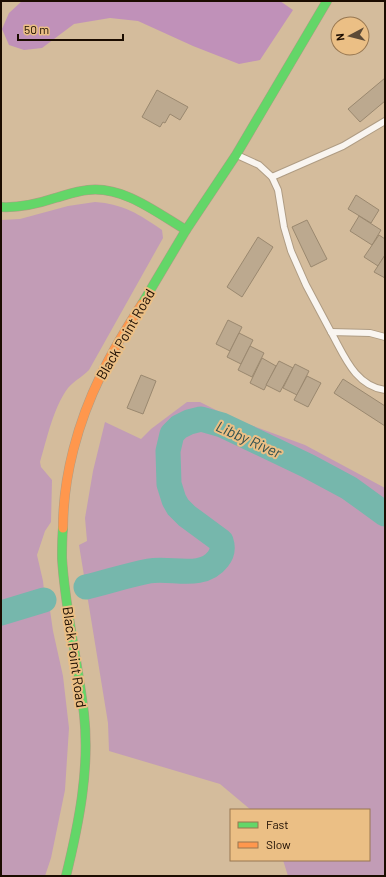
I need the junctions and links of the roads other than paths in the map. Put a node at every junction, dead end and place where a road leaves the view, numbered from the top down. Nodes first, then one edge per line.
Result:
1 (327, 1) edge
2 (385, 121) edge
3 (236, 155) junction
4 (272, 177) junction
5 (1, 207) edge
6 (186, 230) junction
7 (331, 332) junction
8 (385, 337) edge
9 (385, 390) edge
10 (66, 876) edge

1 - 3 main road, Black Point Road
2 - 4 lane
3 - 4 lane
3 - 6 main road, Black Point Road
4 - 7 lane
5 - 6 main road
6 - 10 main road, Black Point Road
7 - 8 lane
7 - 9 lane

